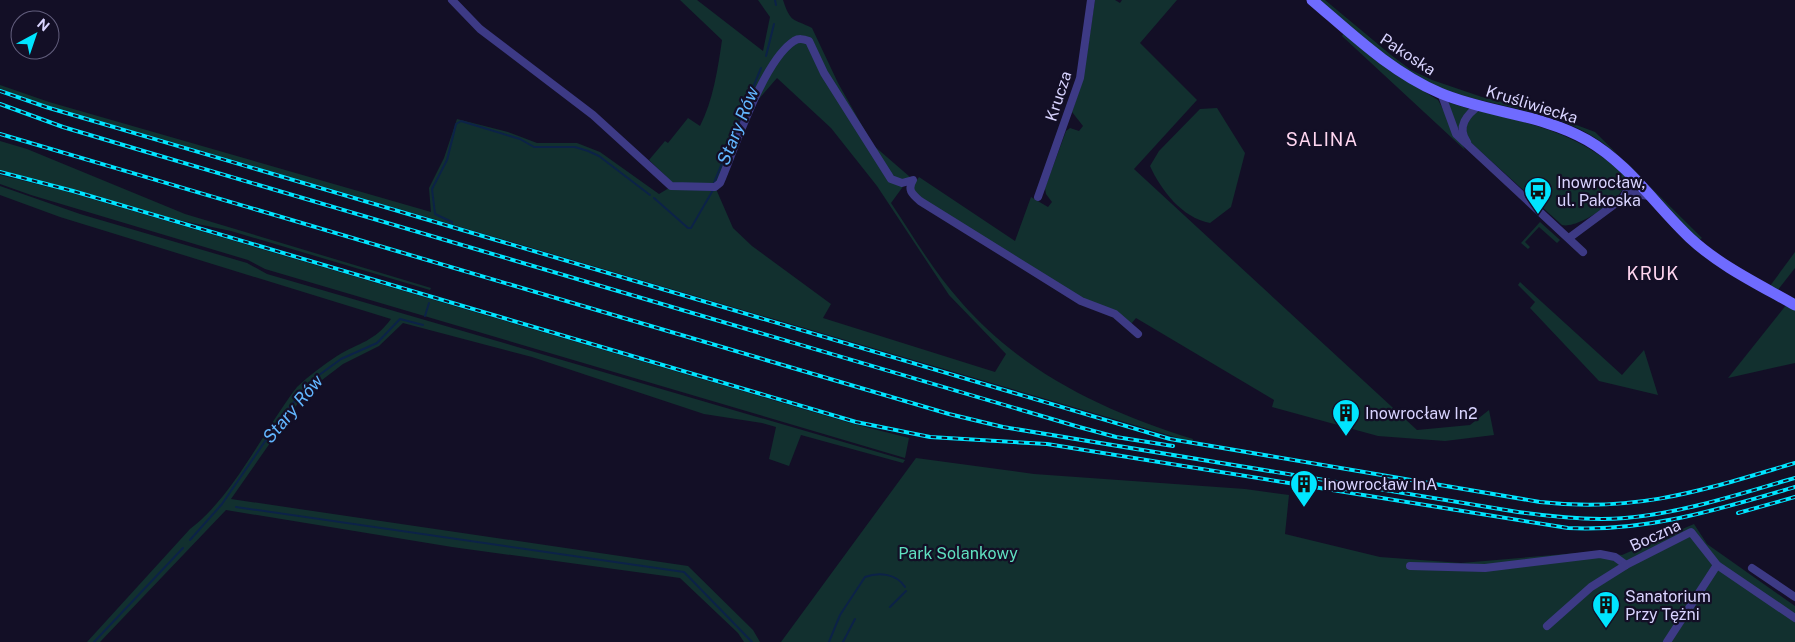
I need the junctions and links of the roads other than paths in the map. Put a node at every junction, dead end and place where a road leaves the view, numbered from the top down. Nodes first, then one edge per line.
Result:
1 (452, 0) edge
2 (1091, 0) edge
3 (1312, 0) edge
4 (1441, 93) junction
5 (1480, 105) junction
6 (1470, 146) junction
7 (1632, 175) junction
8 (1651, 196) junction
9 (1038, 197) dead end
10 (1623, 198) junction
11 (1569, 238) junction
12 (1583, 252) dead end
13 (1795, 306) edge
14 (1138, 334) dead end
15 (1626, 565) junction
16 (1717, 565) junction
17 (1410, 566) dead end
18 (1752, 568) dead end
19 (1795, 597) edge
20 (1795, 618) edge
21 (1547, 626) dead end
22 (1667, 642) edge

1 - 14 street
2 - 9 street, Krucza
3 - 4 main road, Pakoska
4 - 5 main road, Kruśliwiecka
4 - 6 street, Pakoska
5 - 6 street
5 - 7 main road, Kruśliwiecka
6 - 11 street, Pakoska
7 - 8 main road, Kruśliwiecka
7 - 10 street
8 - 10 street
8 - 13 main road, Kruśliwiecka
10 - 11 street
11 - 12 street, Pakoska
15 - 16 street, Boczna
15 - 17 street
15 - 21 street, Boczna
16 - 20 street, Boczna
16 - 22 street
18 - 19 street

